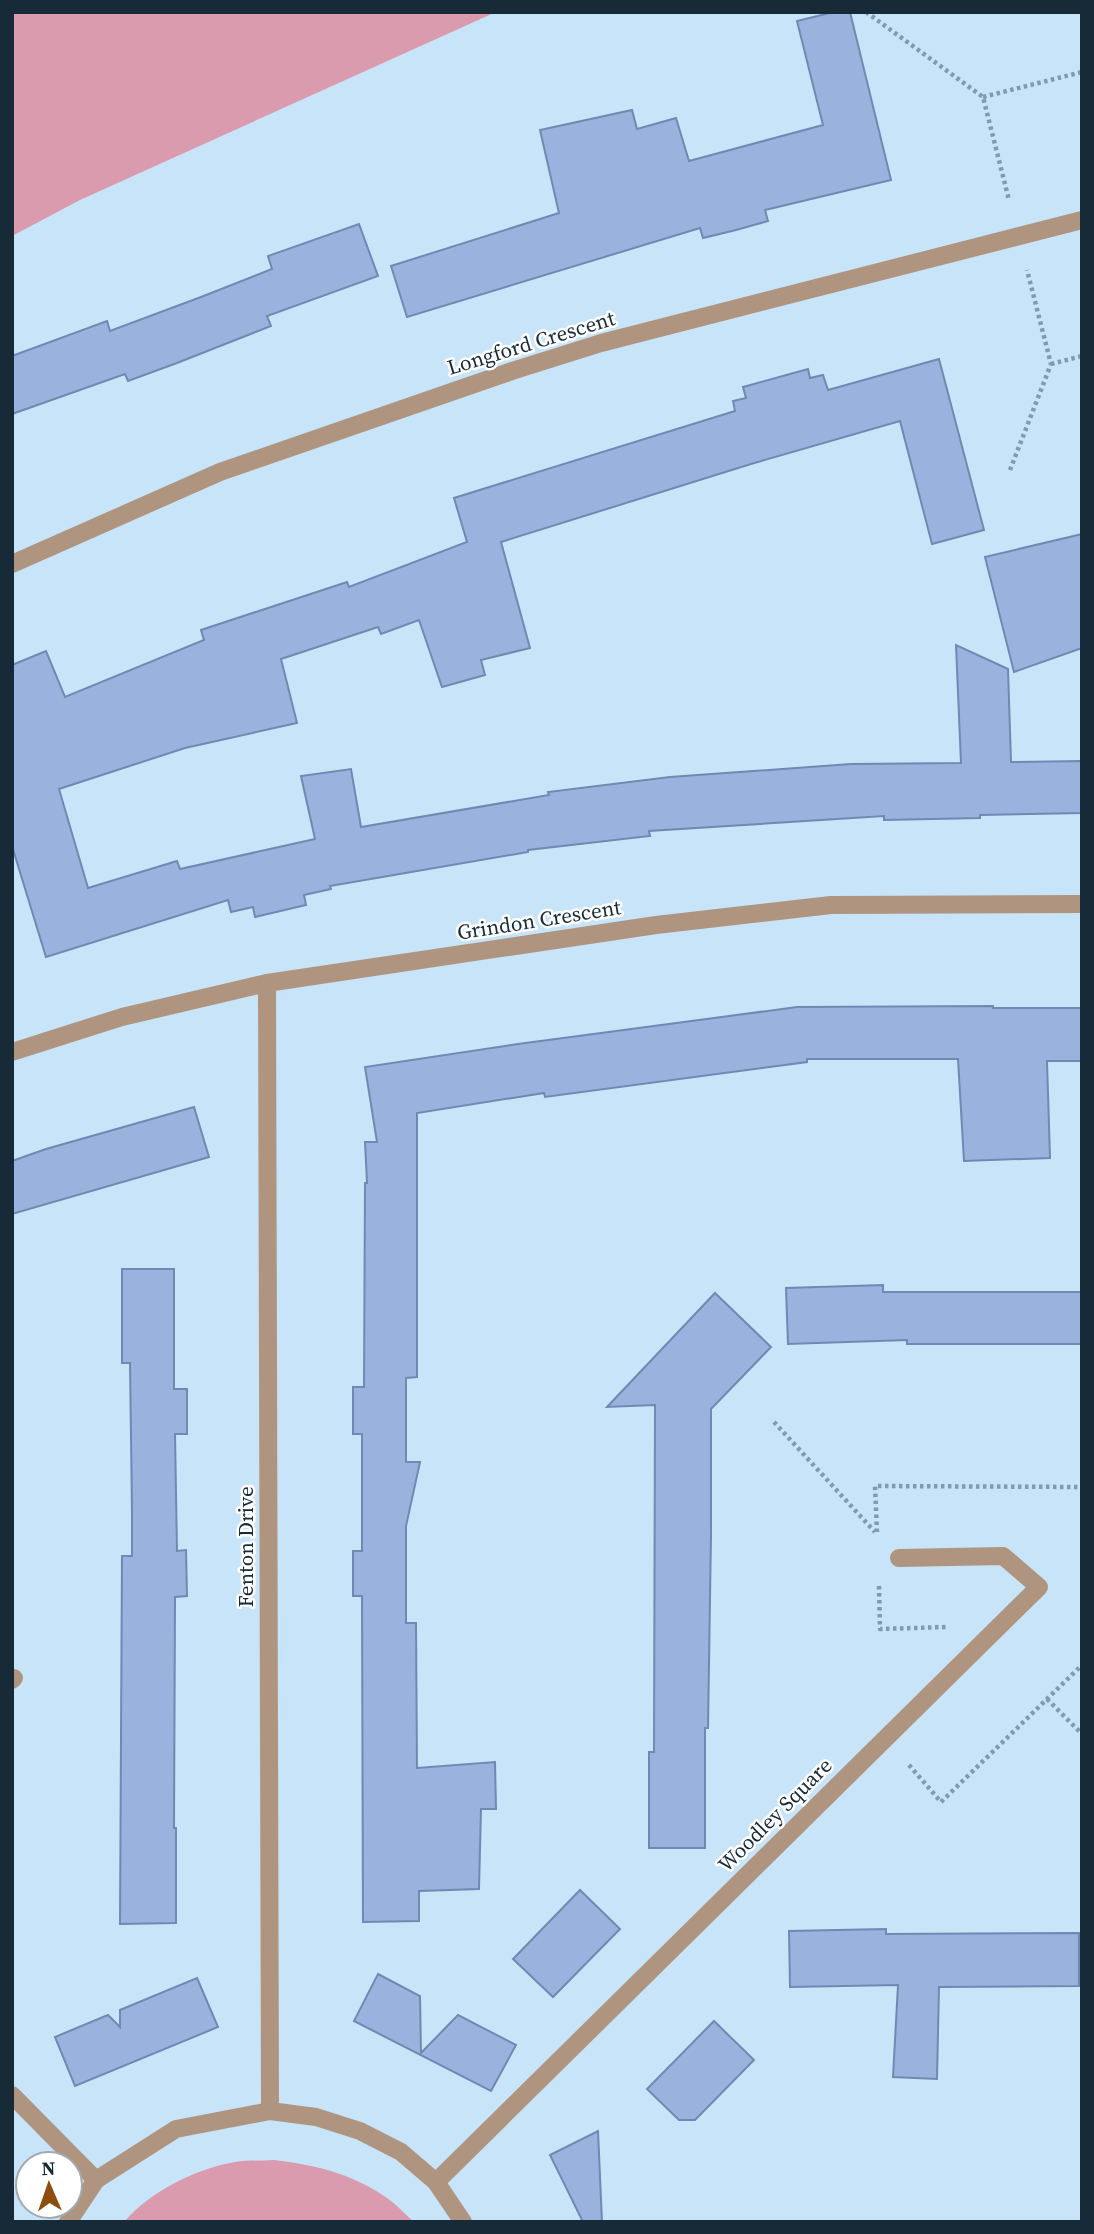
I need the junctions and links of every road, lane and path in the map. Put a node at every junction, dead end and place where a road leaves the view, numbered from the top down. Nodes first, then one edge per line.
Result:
1 (866, 12) edge
2 (1082, 72) edge
3 (983, 97) junction
4 (1082, 219) edge
5 (1018, 236) junction
6 (1082, 356) edge
7 (1052, 364) junction
8 (1010, 470) dead end
9 (12, 564) edge
10 (1082, 904) edge
11 (267, 983) junction
12 (12, 1052) edge
13 (774, 1422) dead end
14 (900, 1559) joint
15 (1082, 1665) edge
16 (1047, 1699) junction
17 (1082, 1734) edge
18 (885, 1739) junction
19 (12, 2095) edge
20 (270, 2111) junction
21 (96, 2180) junction
22 (436, 2182) junction
23 (68, 2222) edge
24 (463, 2222) edge

1 - 3 path
2 - 3 path
3 - 5 path
4 - 5 street, Longford Crescent
5 - 7 path
5 - 9 street, Longford Crescent
6 - 7 path
7 - 8 path
10 - 11 street, Grindon Crescent
11 - 12 street, Grindon Crescent
11 - 20 street, Fenton Drive
13 - 14 path
14 - 18 street, Woodley Square
15 - 16 path
16 - 17 path
16 - 18 path
18 - 22 street, Woodley Square
19 - 21 street
20 - 21 street
20 - 22 street
21 - 23 street
22 - 24 street

